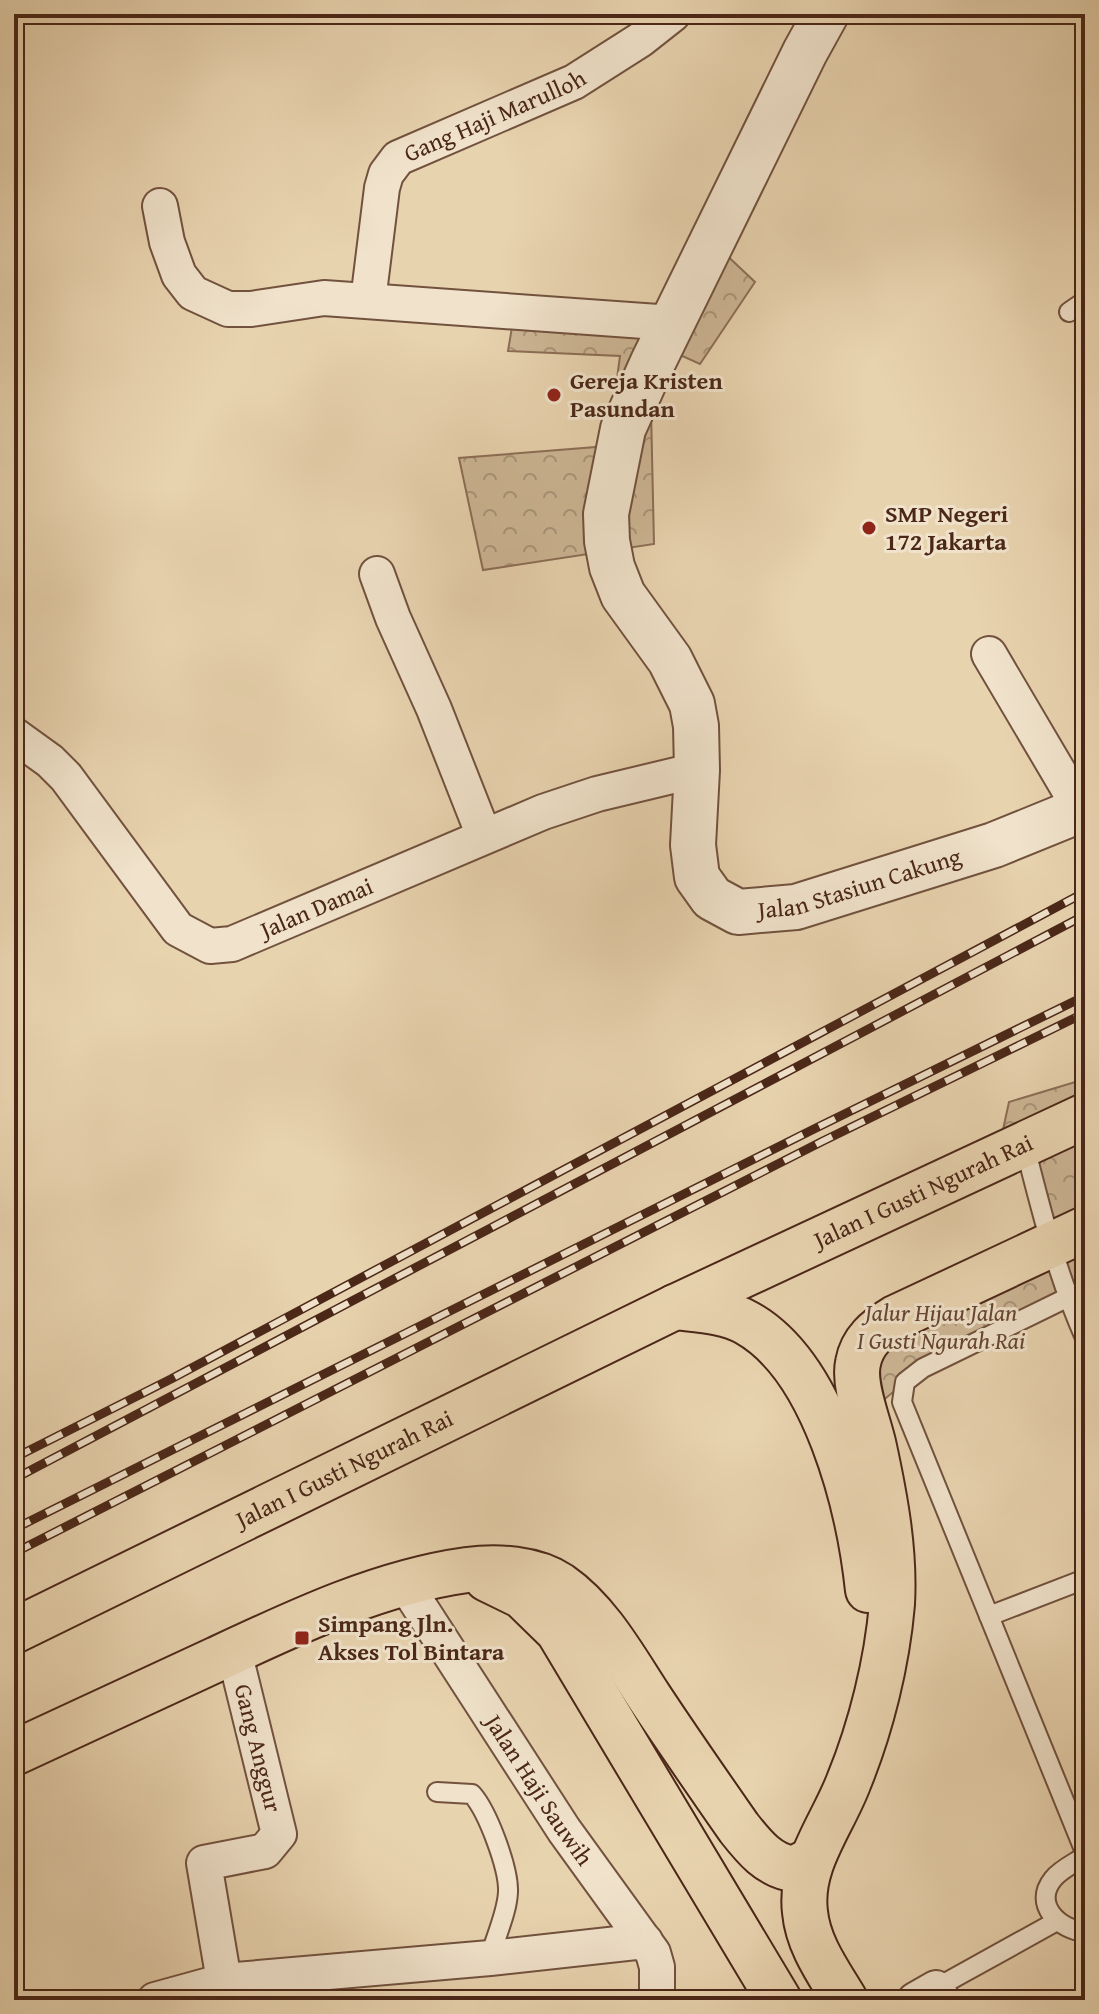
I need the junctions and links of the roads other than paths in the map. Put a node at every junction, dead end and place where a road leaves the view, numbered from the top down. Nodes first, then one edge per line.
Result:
1 (673, 14) edge
2 (826, 14) edge
3 (160, 206) dead end
4 (368, 301) junction
5 (672, 323) junction
6 (377, 574) dead end
7 (989, 654) dead end
8 (14, 735) edge
9 (697, 770) junction
10 (1083, 809) edge
11 (484, 836) junction
12 (1085, 1116) edge
13 (1024, 1143) junction
14 (1068, 1237) edge
15 (1085, 1289) edge
16 (1067, 1297) junction
17 (675, 1307) junction
18 (1085, 1338) edge
19 (1085, 1579) edge
20 (417, 1581) junction
21 (989, 1616) junction
22 (14, 1631) edge
23 (234, 1651) junction
24 (14, 1753) edge
25 (858, 1754) junction
26 (437, 1792) dead end
27 (1085, 1854) edge
28 (811, 1860) junction
29 (1057, 1921) junction
30 (1085, 1932) edge
31 (645, 1941) junction
32 (490, 1958) junction
33 (224, 1981) junction
34 (931, 1996) edge
35 (155, 2000) edge
36 (657, 2000) edge
37 (779, 2000) edge
38 (845, 2000) edge

1 - 4 street, Gang Haji Marulloh
2 - 5 street, Jalan Stasiun Cakung
3 - 4 street
4 - 5 street
5 - 9 street, Jalan Stasiun Cakung
6 - 11 street
7 - 10 street
8 - 11 street, Jalan Damai
9 - 10 street, Jalan Stasiun Cakung
9 - 11 street, Jalan Damai
12 - 13 main road, Jalan I Gusti Ngurah Rai
13 - 14 lane
13 - 17 main road, Jalan I Gusti Ngurah Rai
14 - 16 lane
14 - 25 main road
15 - 16 lane
16 - 18 lane
16 - 21 lane
17 - 22 main road, Jalan I Gusti Ngurah Rai
17 - 25 main road
19 - 21 lane
20 - 23 main road
20 - 28 main road
20 - 31 street, Jalan Haji Sauwih
20 - 37 main road
21 - 27 lane
23 - 24 main road
23 - 33 street, Gang Anggur
25 - 28 main road
26 - 32 lane
27 - 29 lane
28 - 38 main road
29 - 30 lane
29 - 34 lane
31 - 32 street
31 - 36 street, Jalan Haji Sauwih
32 - 33 street
33 - 35 street

